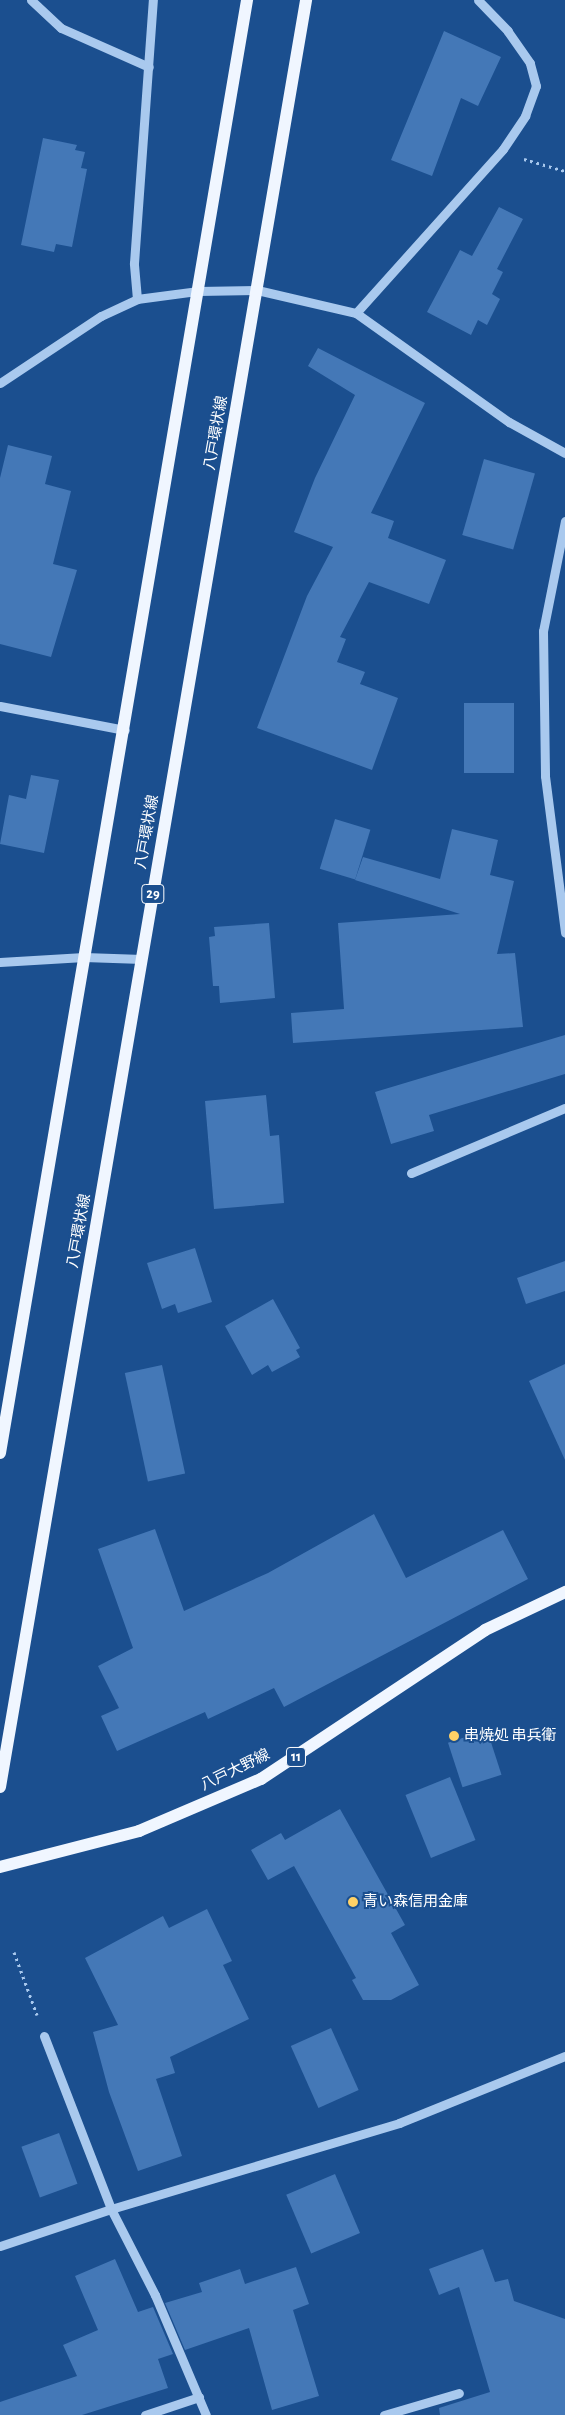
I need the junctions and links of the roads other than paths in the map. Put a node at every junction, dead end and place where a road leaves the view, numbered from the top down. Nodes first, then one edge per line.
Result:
1 (31, 0) edge
2 (154, 0) edge
3 (248, 0) edge
4 (306, 0) edge
5 (478, 0) edge
6 (148, 67) junction
7 (257, 290) junction
8 (198, 291) junction
9 (137, 299) junction
10 (356, 313) junction
11 (0, 383) edge
12 (565, 453) edge
13 (565, 520) edge
14 (0, 706) edge
15 (125, 730) junction
16 (565, 933) edge
17 (84, 957) junction
18 (142, 959) junction
19 (0, 962) edge
20 (565, 1108) edge
21 (411, 1173) dead end
22 (0, 1453) edge
23 (565, 1592) edge
24 (0, 1788) edge
25 (0, 1867) edge
26 (44, 2036) road end
27 (565, 2056) edge
28 (111, 2208) junction
29 (0, 2246) edge
30 (459, 2393) dead end
31 (199, 2396) junction
32 (146, 2415) edge
33 (206, 2415) edge
34 (384, 2415) edge

1 - 6 street
2 - 6 street
3 - 8 main road
4 - 7 main road, 八戸環状線 / 29
5 - 10 street
6 - 9 street
7 - 8 street
7 - 10 street
7 - 18 main road, 八戸環状線 / 29
8 - 9 street
8 - 15 main road
9 - 11 street
10 - 12 street
13 - 16 street
14 - 15 street
15 - 17 main road
17 - 18 street
17 - 19 street
17 - 22 main road
18 - 24 main road, 八戸環状線 / 29
20 - 21 street
23 - 25 main road, 八戸大野線 / 11
26 - 28 street
27 - 28 street
28 - 29 street
28 - 31 street
30 - 34 street
31 - 32 street
31 - 33 street

